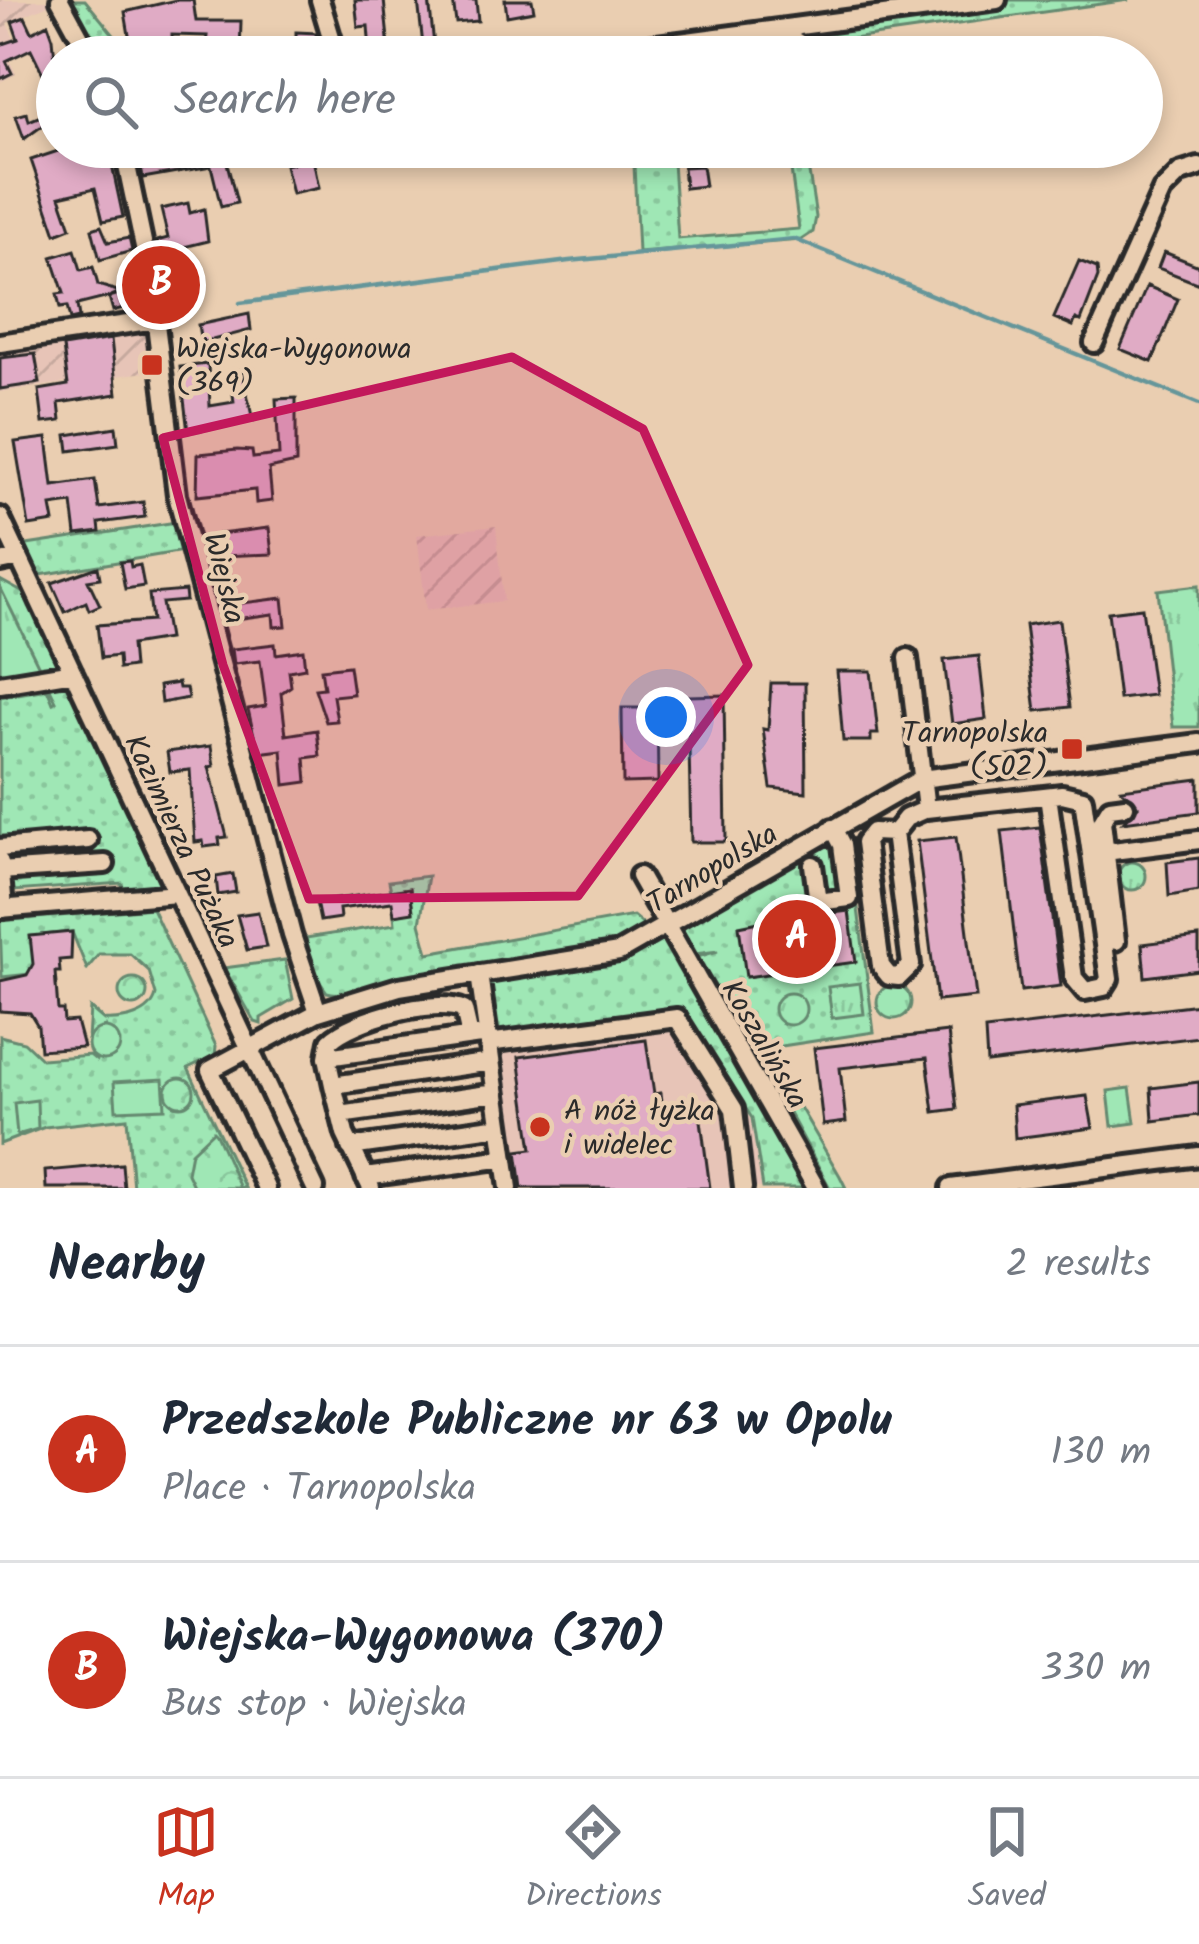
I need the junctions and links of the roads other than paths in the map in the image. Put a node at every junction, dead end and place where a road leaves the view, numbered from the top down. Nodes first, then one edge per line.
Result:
1 (60, 0) edge
2 (320, 0) edge
3 (997, 0) edge
4 (80, 36) edge
5 (331, 36) edge
6 (718, 36) edge
7 (1199, 167) edge
8 (127, 168) edge
9 (155, 320) junction
10 (0, 343) edge
11 (1094, 343) dead end
12 (0, 517) edge
13 (9, 560) edge
14 (908, 658) dead end
15 (73, 673) junction
16 (0, 684) edge
17 (1199, 743) edge
18 (924, 779) junction
19 (1048, 796) junction
20 (1125, 806) dead end
21 (926, 809) junction
22 (832, 828) junction
23 (894, 833) junction
24 (88, 840) dead end
25 (1199, 840) edge
26 (0, 852) edge
27 (1106, 852) junction
28 (105, 864) dead end
29 (813, 865) dead end
30 (0, 871) edge
31 (639, 876) dead end
32 (177, 894) junction
33 (2, 909) edge
34 (668, 927) junction
35 (1116, 941) dead end
36 (479, 974) junction
37 (318, 1012) junction
38 (482, 1038) junction
39 (252, 1047) junction
40 (327, 1057) junction
41 (491, 1062) junction
42 (333, 1085) junction
43 (495, 1093) junction
44 (340, 1114) junction
45 (500, 1126) junction
46 (350, 1147) junction
47 (1199, 1156) edge
48 (505, 1158) junction
49 (368, 1183) edge
50 (266, 1188) edge
51 (314, 1188) edge
52 (509, 1188) edge
53 (743, 1188) edge
54 (817, 1188) edge
55 (951, 1188) edge

1 - 4 street
2 - 5 street
3 - 6 street
7 - 11 street
8 - 9 street, Wiejska
9 - 10 street
9 - 37 street, Wiejska
12 - 13 street, Kazimierza Pużaka
13 - 15 street, Kazimierza Pużaka
14 - 18 street
15 - 16 street
15 - 32 street, Kazimierza Pużaka
17 - 18 street, Tarnopolska
18 - 21 street
18 - 22 street, Tarnopolska
19 - 19 street
19 - 21 street
20 - 27 street
21 - 23 street
22 - 29 street
22 - 34 street, Tarnopolska
23 - 23 street
24 - 26 street
25 - 27 street
26 - 30 street
27 - 35 street
28 - 30 street
30 - 33 street
31 - 34 street, Koszalińska
32 - 33 street
32 - 39 street, Kazimierza Pużaka
34 - 36 street, Tarnopolska
34 - 54 street, Koszalińska
36 - 37 street, Tarnopolska
36 - 38 street
37 - 39 street, Tarnopolska
38 - 40 street
38 - 40 street
38 - 41 street
38 - 53 street
39 - 50 street, Tarnopolska
39 - 51 street, Kazimierza Pużaka
40 - 42 street
41 - 42 street
41 - 43 street
42 - 44 street
43 - 44 street
43 - 45 street
44 - 46 street
45 - 46 street
45 - 48 street
46 - 49 street
47 - 55 street
48 - 49 street
48 - 52 street

